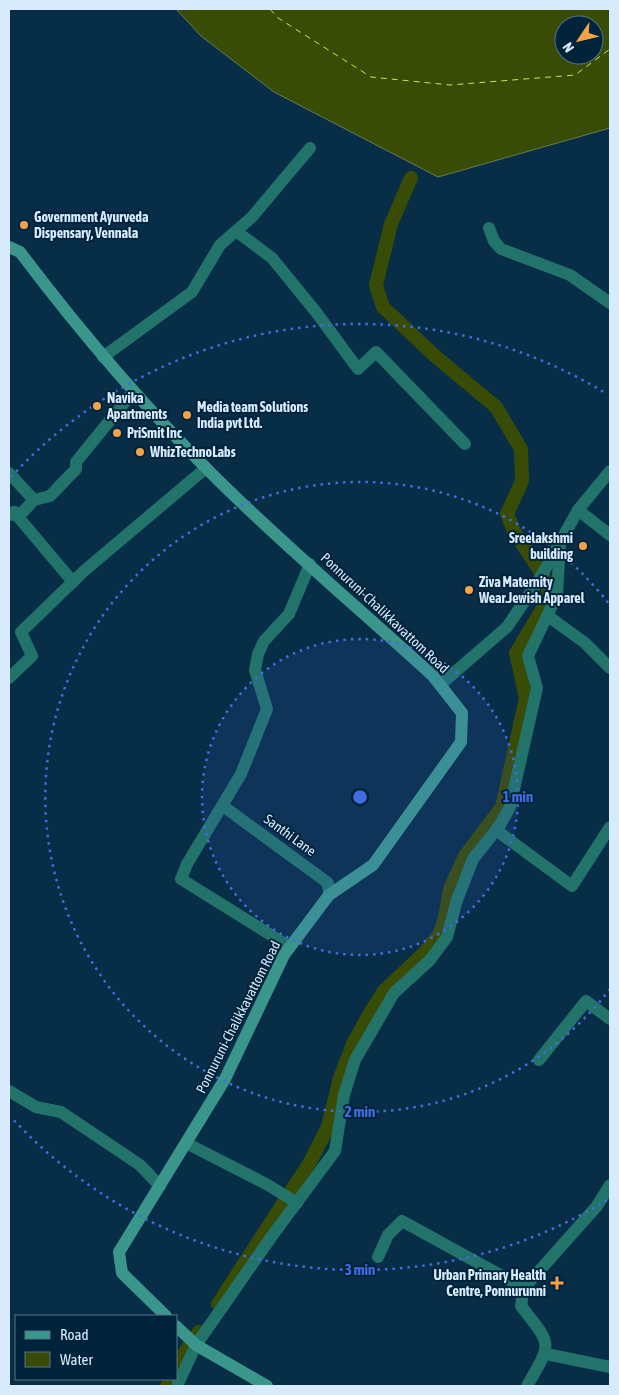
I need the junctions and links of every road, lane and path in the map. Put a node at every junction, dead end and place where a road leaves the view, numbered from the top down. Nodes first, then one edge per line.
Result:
1 (310, 148) dead end
2 (489, 228) dead end
3 (236, 231) junction
4 (9, 247) edge
5 (610, 303) edge
6 (103, 357) junction
7 (133, 392) junction
8 (465, 444) dead end
9 (206, 468) junction
10 (610, 472) edge
11 (9, 473) edge
12 (34, 500) junction
13 (578, 510) junction
14 (11, 514) edge
15 (610, 534) edge
16 (560, 542) junction
17 (310, 564) junction
18 (73, 582) junction
19 (548, 616) junction
20 (610, 668) edge
21 (9, 678) edge
22 (440, 685) junction
23 (223, 806) junction
24 (610, 827) edge
25 (496, 830) junction
26 (329, 895) junction
27 (290, 947) junction
28 (610, 1019) edge
29 (539, 1060) dead end
30 (9, 1092) edge
31 (186, 1143) junction
32 (610, 1185) edge
33 (160, 1186) junction
34 (297, 1203) junction
35 (378, 1257) dead end
36 (524, 1288) junction
37 (165, 1315) edge
38 (178, 1328) edge
39 (196, 1345) junction
40 (546, 1354) junction
41 (610, 1367) edge
42 (178, 1386) edge
43 (267, 1386) edge
44 (527, 1386) edge

1 - 3 street
2 - 5 street
3 - 6 street
3 - 8 street
4 - 6 street, Ponnuruni-Chalikkavattom Road
6 - 7 street, Ponnuruni-Chalikkavattom Road
7 - 9 street, Ponnuruni-Chalikkavattom Road
7 - 12 street
9 - 17 street, Ponnuruni-Chalikkavattom Road
9 - 18 street
10 - 13 street
11 - 12 street
12 - 14 street
13 - 15 street
13 - 16 street
14 - 18 street
16 - 19 street
16 - 22 street
17 - 22 street, Ponnuruni-Chalikkavattom Road
17 - 23 street
18 - 21 street
19 - 20 street
19 - 25 street
22 - 26 street, Ponnuruni-Chalikkavattom Road
23 - 26 street, Santhi Lane
23 - 27 street
24 - 25 street
25 - 34 street
26 - 27 street, Ponnuruni-Chalikkavattom Road
27 - 31 street, Ponnuruni-Chalikkavattom Road
28 - 29 street
30 - 33 street
31 - 33 street, Ponnuruni-Chalikkavattom Road
31 - 34 street
32 - 36 street
33 - 37 street, Ponnuruni-Chalikkavattom Road
34 - 39 street
35 - 36 street
36 - 40 street
38 - 39 street
39 - 42 street
39 - 43 street
40 - 41 street
40 - 44 street

